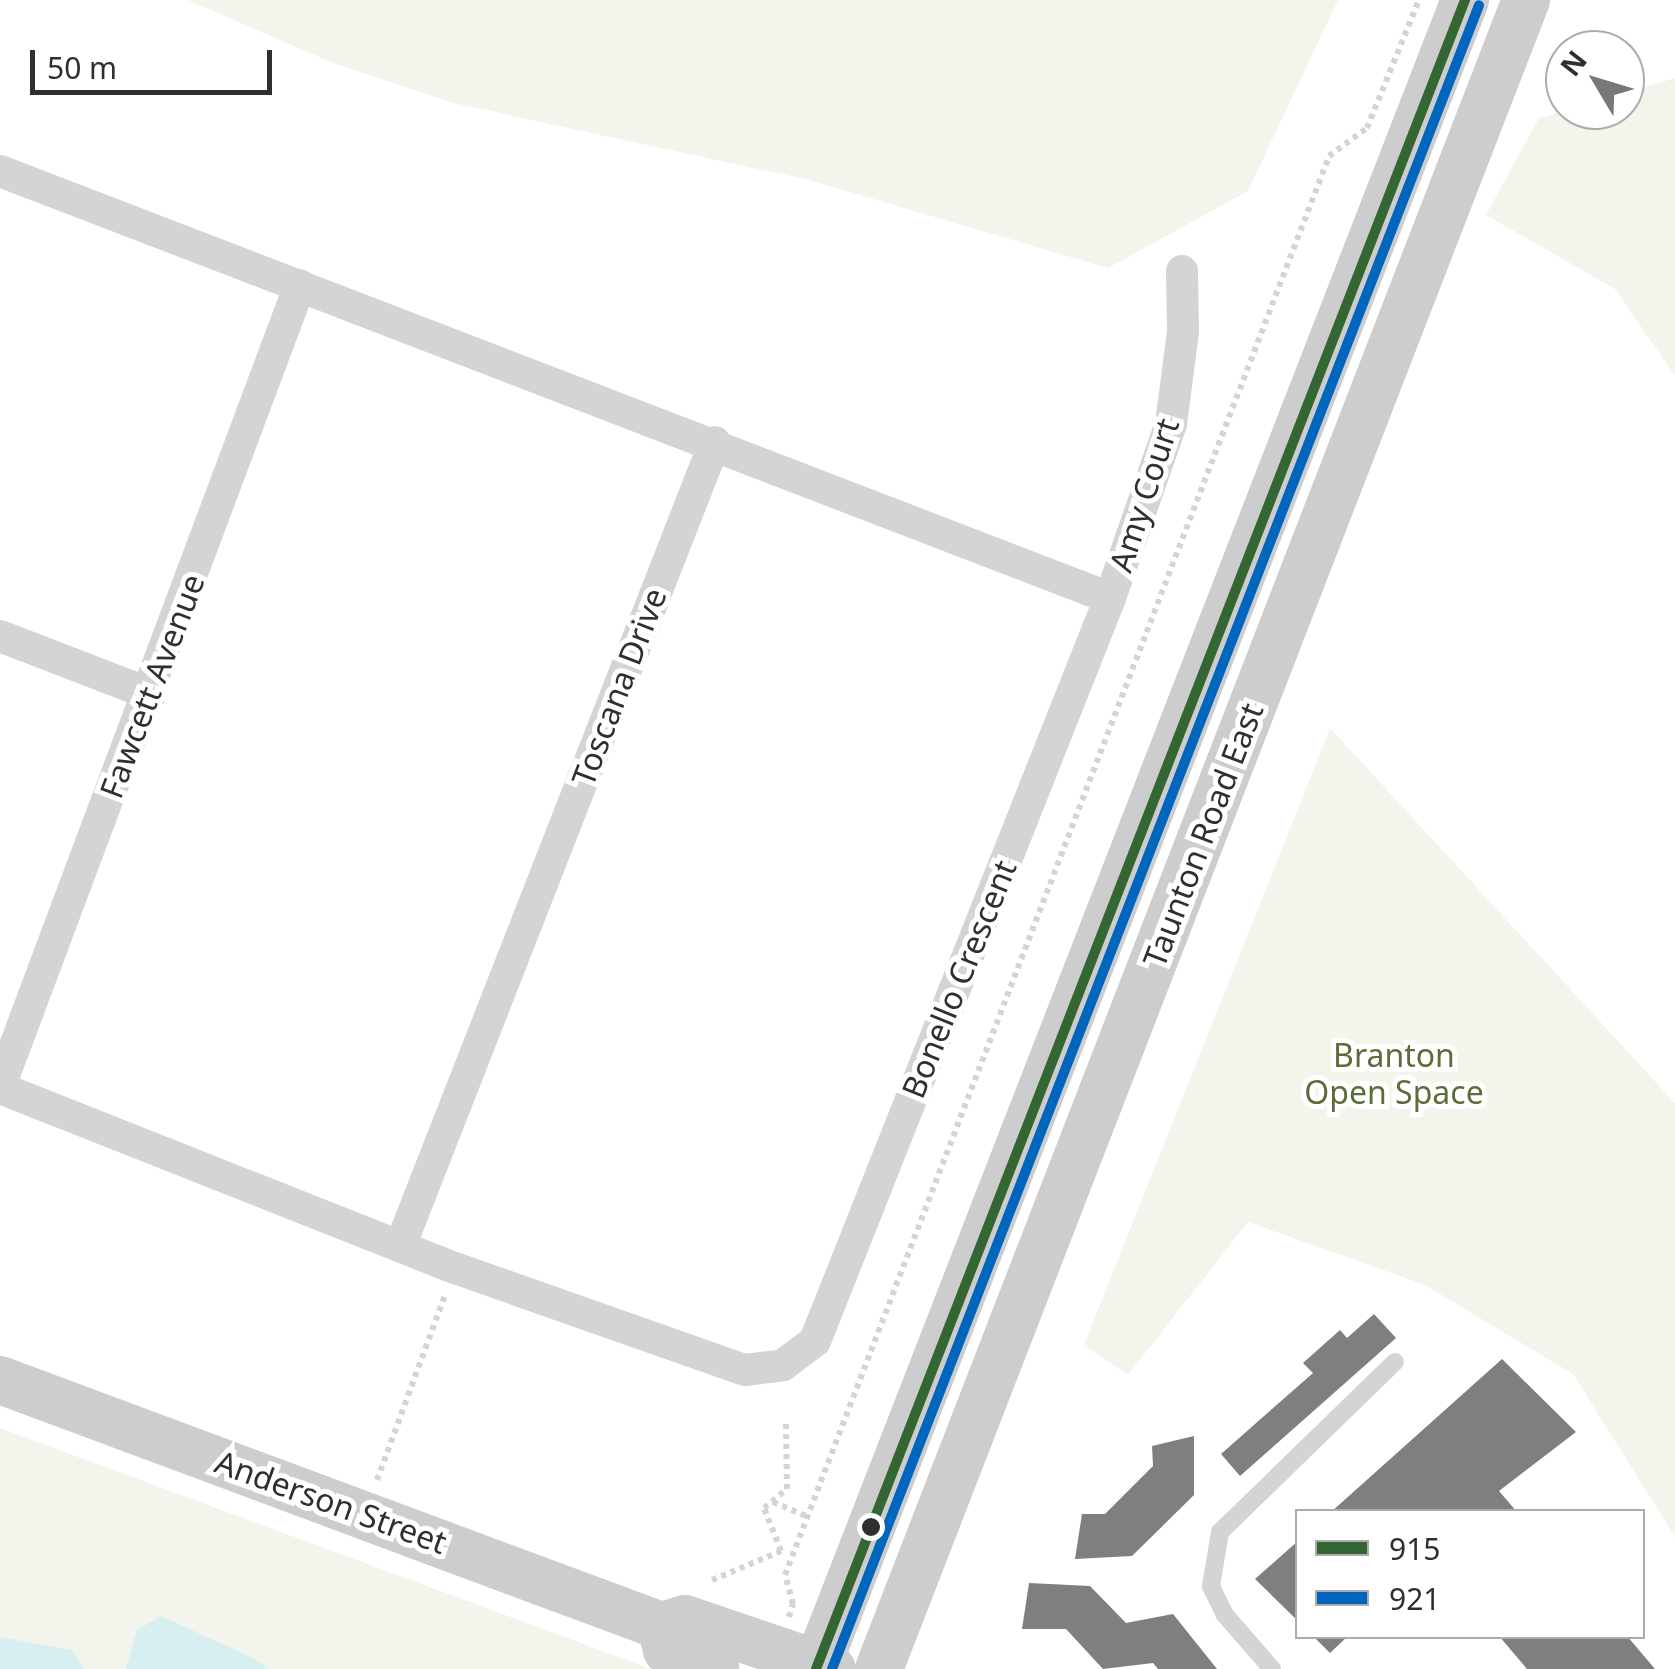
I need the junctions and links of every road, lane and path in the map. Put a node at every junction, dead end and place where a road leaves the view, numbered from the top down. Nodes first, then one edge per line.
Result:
1 (1418, 0) edge
2 (1465, 0) edge
3 (1526, 0) edge
4 (0, 171) edge
5 (1182, 271) dead end
6 (300, 285) junction
7 (1299, 426) junction
8 (715, 442) junction
9 (1353, 444) junction
10 (1110, 598) junction
11 (0, 636) edge
12 (1196, 680) junction
13 (150, 694) junction
14 (1254, 701) junction
15 (0, 1087) edge
16 (401, 1244) junction
17 (455, 1268) junction
18 (1395, 1362) dead end
19 (0, 1380) edge
20 (786, 1423) dead end
21 (772, 1501) junction
22 (364, 1514) junction
23 (808, 1516) junction
24 (712, 1580) dead end
25 (661, 1626) junction
26 (811, 1662) edge
27 (715, 1669) edge
28 (879, 1669) edge
29 (1272, 1669) edge

1 - 23 path
2 - 7 main road, Taunton Road East
3 - 9 main road, Taunton Road East
4 - 6 street
5 - 10 street, Amy Court
6 - 8 street
6 - 13 street, Fawcett Avenue
7 - 9 main road
7 - 12 main road, Taunton Road East
8 - 10 street
8 - 16 street, Toscana Drive
9 - 14 main road, Taunton Road East
10 - 17 street, Bonello Crescent
11 - 13 street
12 - 14 main road
12 - 26 main road, Taunton Road East
13 - 15 street, Fawcett Avenue
14 - 28 main road, Taunton Road East
15 - 16 street
16 - 17 street, Bonello Crescent
17 - 22 path
18 - 29 lane
19 - 22 main road, Anderson Street
20 - 21 path
21 - 23 path
21 - 24 path
22 - 25 main road, Anderson Street
23 - 26 path
25 - 26 main road, Anderson Street
25 - 27 main road, Anderson Street

